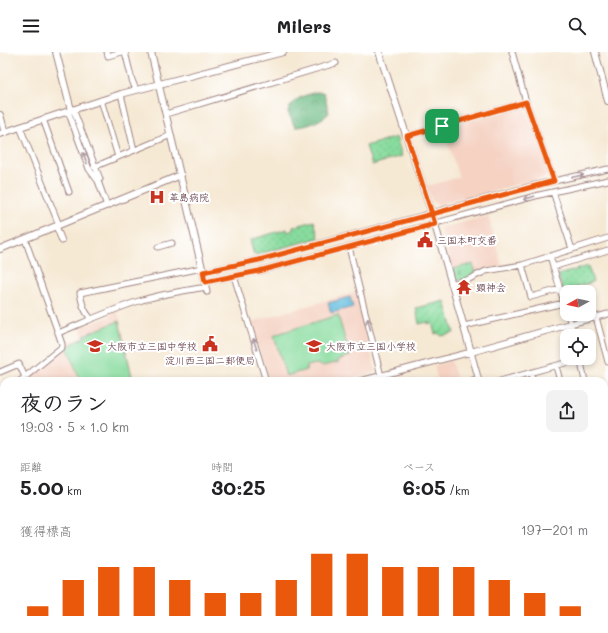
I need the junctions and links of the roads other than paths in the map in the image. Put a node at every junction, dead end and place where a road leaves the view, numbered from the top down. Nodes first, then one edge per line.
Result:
1 (56, 52) edge
2 (107, 52) edge
3 (123, 52) edge
4 (152, 52) edge
5 (283, 52) edge
6 (379, 52) edge
7 (512, 52) edge
8 (595, 52) edge
9 (336, 63) dead end
10 (159, 85) junction
11 (136, 90) junction
12 (121, 94) junction
13 (102, 100) junction
14 (608, 101) edge
15 (526, 102) junction
16 (71, 110) junction
17 (166, 114) junction
18 (0, 115) edge
19 (44, 119) junction
20 (20, 126) junction
21 (2, 134) edge
22 (171, 135) junction
23 (407, 136) junction
24 (134, 150) junction
25 (118, 157) junction
26 (94, 167) junction
27 (608, 169) edge
28 (181, 175) junction
29 (608, 180) edge
30 (554, 181) junction
31 (69, 192) dead end
32 (553, 192) junction
33 (108, 205) junction
34 (432, 214) junction
35 (435, 224) junction
36 (57, 226) junction
37 (348, 236) junction
38 (608, 238) edge
39 (25, 239) junction
40 (62, 241) dead end
41 (172, 243) dead end
42 (158, 247) dead end
43 (350, 247) junction
44 (0, 249) edge
45 (572, 249) junction
46 (608, 250) edge
47 (282, 254) junction
48 (550, 256) junction
49 (285, 264) junction
50 (522, 264) junction
51 (233, 266) junction
52 (553, 267) junction
53 (202, 270) junction
54 (235, 276) junction
55 (451, 284) junction
56 (206, 287) junction
57 (560, 289) joint
58 (560, 304) edge
59 (608, 314) edge
60 (596, 317) joint
61 (91, 319) junction
62 (569, 321) edge
63 (581, 321) edge
64 (570, 324) junction
65 (464, 326) junction
66 (572, 329) edge
67 (58, 333) junction
68 (471, 352) junction
69 (608, 362) edge
70 (560, 365) edge
71 (582, 365) edge
72 (556, 366) junction
73 (0, 372) edge
74 (531, 372) junction
75 (381, 376) joint
76 (22, 377) edge
77 (24, 377) edge
78 (265, 377) edge
79 (477, 377) edge
80 (517, 377) edge
81 (532, 377) edge
82 (559, 377) edge
83 (585, 377) edge

1 - 16 street
2 - 3 street
3 - 11 street
4 - 10 street
5 - 10 street
6 - 23 street
7 - 15 street
8 - 14 street
9 - 17 street
10 - 11 street
10 - 17 street
11 - 12 street
12 - 13 street
12 - 24 street
13 - 16 street
13 - 25 street
15 - 23 street
15 - 30 street
16 - 19 street
16 - 26 street
33 -> 16 street
17 - 22 street
18 - 21 street
19 - 20 street
19 - 31 street
20 - 21 street
20 - 36 street
22 - 24 street
22 - 28 street
23 - 34 street
24 - 25 street
25 - 26 street
26 - 33 street
30 -> 27 street
28 - 33 street
28 - 53 street
29 - 32 street
30 - 34 street
32 -> 35 street
32 - 45 street
33 - 36 street
34 - 35 street
34 - 37 street
35 - 43 street
35 - 55 street
36 - 39 street
36 - 40 street
37 - 43 street
37 - 47 street
38 - 45 street
39 - 44 street
39 - 67 street
41 - 42 street
43 - 49 street
75 -> 43 street
45 - 48 street
46 - 52 street
47 - 49 street
47 - 51 street
48 - 50 street
48 - 52 street
49 - 54 street
50 - 55 street
50 - 57 street
51 - 53 street
51 - 54 street
52 - 57 street
53 - 56 street
53 - 61 street
54 - 56 street
78 -> 54 street
55 - 65 street
56 - 61 street
58 - 65 street
59 - 60 street
60 - 69 street
61 - 67 street
62 - 64 street
63 - 64 street
64 - 66 street
64 - 68 street
65 - 68 street
67 - 77 street
68 - 75 street
68 - 79 street
70 - 72 street
71 - 83 street
72 - 74 street
72 - 82 street
73 - 76 street
74 - 80 street
74 - 81 street

